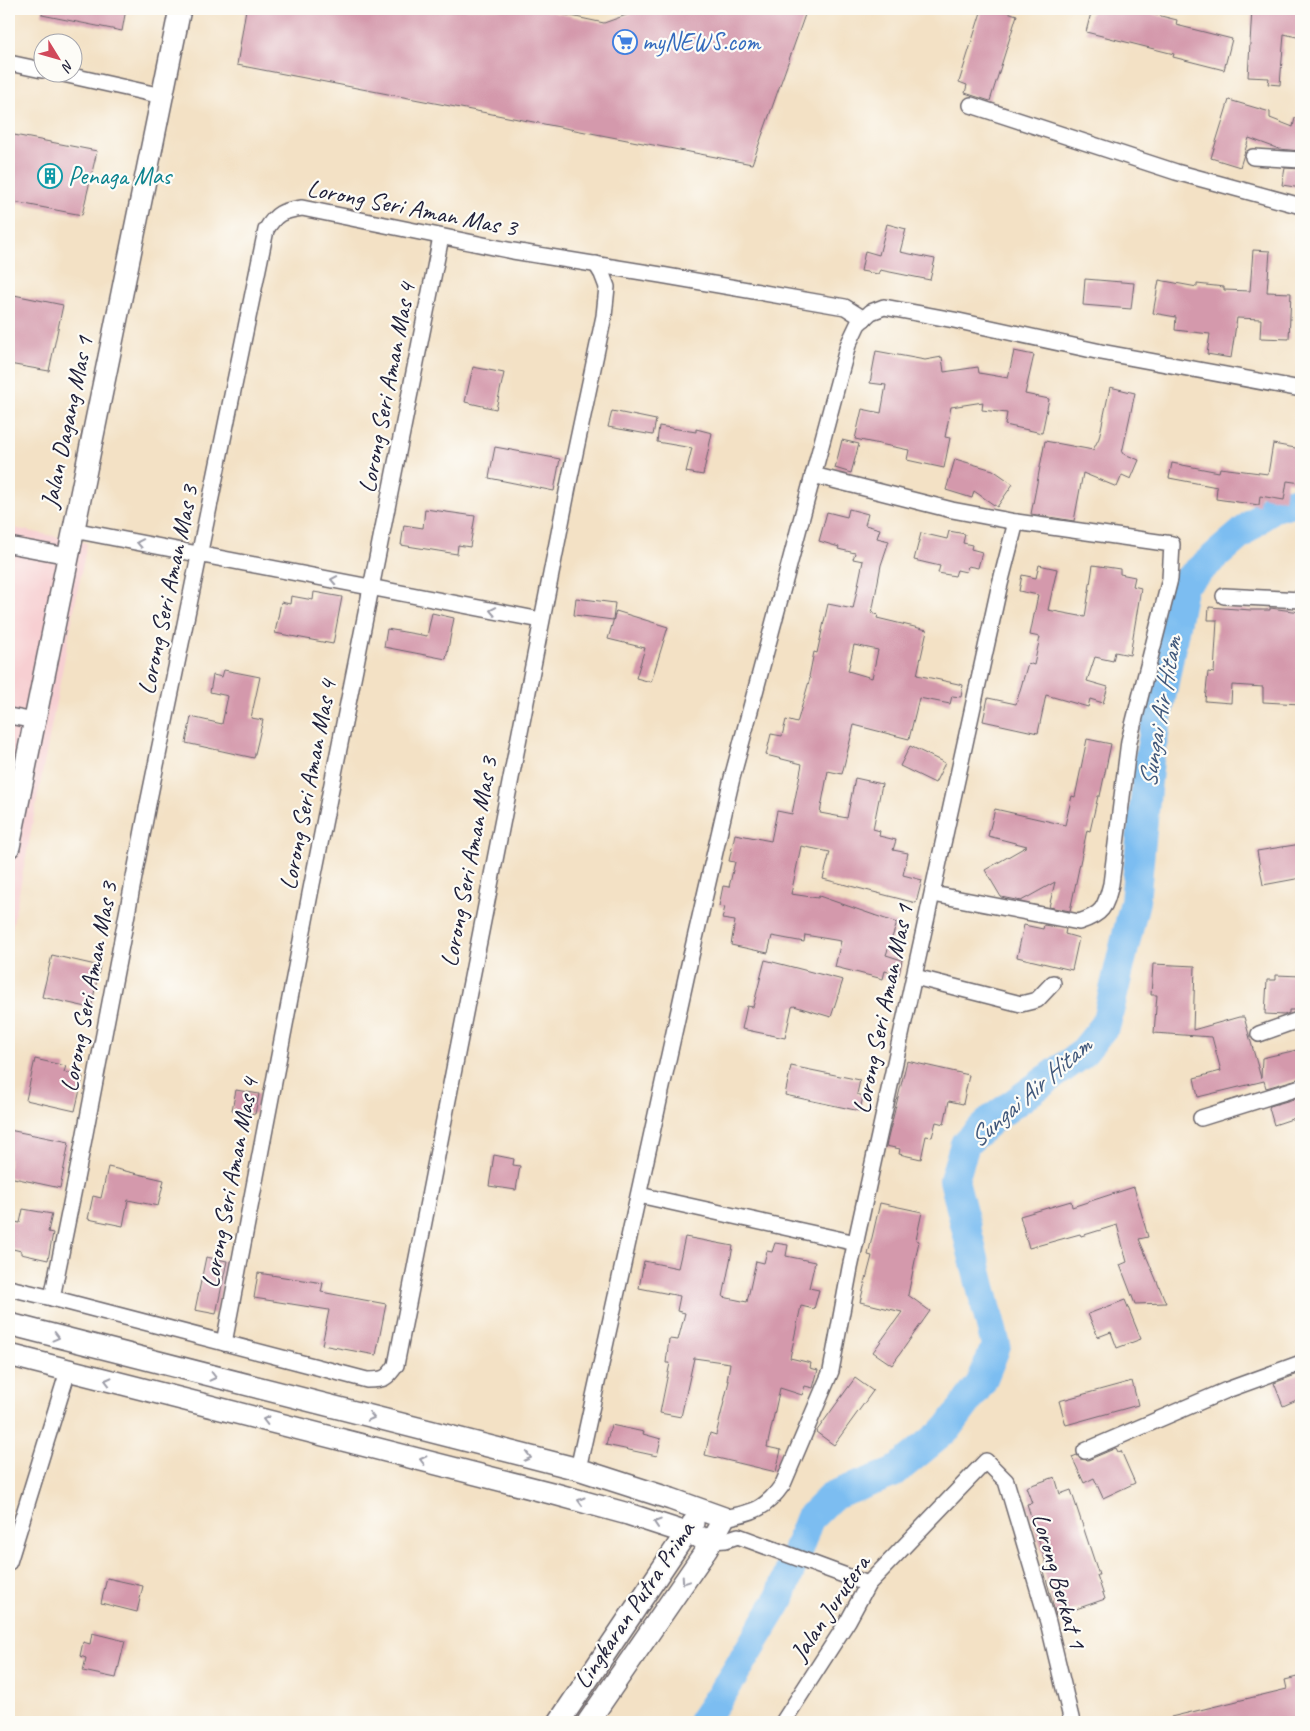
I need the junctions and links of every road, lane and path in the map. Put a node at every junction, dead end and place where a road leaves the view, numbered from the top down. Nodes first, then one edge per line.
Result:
1 (180, 9) edge
2 (9, 63) edge
3 (32, 68) edge
4 (82, 78) edge
5 (162, 96) junction
6 (971, 106) dead end
7 (1252, 157) dead end
8 (1301, 160) edge
9 (1301, 206) edge
10 (441, 237) junction
11 (596, 264) junction
12 (864, 319) junction
13 (1301, 389) edge
14 (813, 475) junction
15 (1016, 522) junction
16 (73, 530) junction
17 (9, 545) edge
18 (199, 555) junction
19 (68, 556) junction
20 (372, 588) junction
21 (1224, 596) dead end
22 (1301, 600) edge
23 (541, 620) junction
24 (9, 716) edge
25 (34, 721) junction
26 (9, 847) edge
27 (933, 894) junction
28 (915, 977) junction
29 (1052, 984) dead end
30 (1301, 1019) edge
31 (1259, 1034) dead end
32 (1301, 1087) edge
33 (1201, 1118) dead end
34 (639, 1195) junction
35 (856, 1242) junction
36 (9, 1288) edge
37 (52, 1298) junction
38 (9, 1324) edge
39 (224, 1343) junction
40 (9, 1356) edge
41 (1301, 1363) edge
42 (68, 1370) junction
43 (1085, 1451) dead end
44 (986, 1461) joint
45 (578, 1469) junction
46 (700, 1509) junction
47 (724, 1518) junction
48 (687, 1533) junction
49 (738, 1536) junction
50 (711, 1541) junction
51 (9, 1562) edge
52 (868, 1584) junction
53 (559, 1722) edge
54 (588, 1722) edge
55 (783, 1722) edge
56 (1072, 1722) edge

1 - 5 main road, Jalan Dagang Mas 1
2 - 3 street
4 - 5 street
5 - 16 main road, Jalan Dagang Mas 1
6 - 9 street
7 - 8 street
10 - 11 street, Lorong Seri Aman Mas 3
10 - 18 street, Lorong Seri Aman Mas 3
10 - 20 street, Lorong Seri Aman Mas 4
11 - 12 street, Lorong Seri Aman Mas 3
11 - 23 street, Lorong Seri Aman Mas 3
12 - 13 street
12 - 14 street
14 - 15 street
14 - 34 street
15 - 27 street, Lorong Seri Aman Mas 1
15 - 27 street
18 -> 16 street
16 - 19 main road, Jalan Dagang Mas 1
17 - 19 street
20 -> 18 street
18 - 37 street, Lorong Seri Aman Mas 3
19 - 25 main road, Jalan Dagang Mas 1
23 -> 20 street
20 - 39 street, Lorong Seri Aman Mas 4
21 - 22 street
23 - 39 street, Lorong Seri Aman Mas 3
24 - 25 street
25 - 26 main road, Jalan Dagang Mas 1
27 - 28 street, Lorong Seri Aman Mas 1
28 - 29 street
28 - 35 street, Lorong Seri Aman Mas 1
30 - 31 street
32 - 33 street
34 - 35 street
34 - 45 street
35 - 47 street, Lorong Seri Aman Mas 1
36 - 37 street
37 - 39 street
38 -> 45 main road
40 - 42 main road
41 - 43 street
48 -> 42 main road
42 - 51 street
44 - 52 street, Jalan Jurutera
44 - 56 street, Lorong Berkat 1
45 - 46 main road
46 - 47 main road
46 - 48 main road, Lingkaran Putra Prima
47 - 49 street
47 - 50 main road, Lingkaran Putra Prima
48 - 50 main road
48 - 53 main road, Lingkaran Putra Prima
49 - 50 street
49 - 52 street
50 -> 54 main road, Lingkaran Putra Prima
52 - 55 street, Jalan Jurutera

